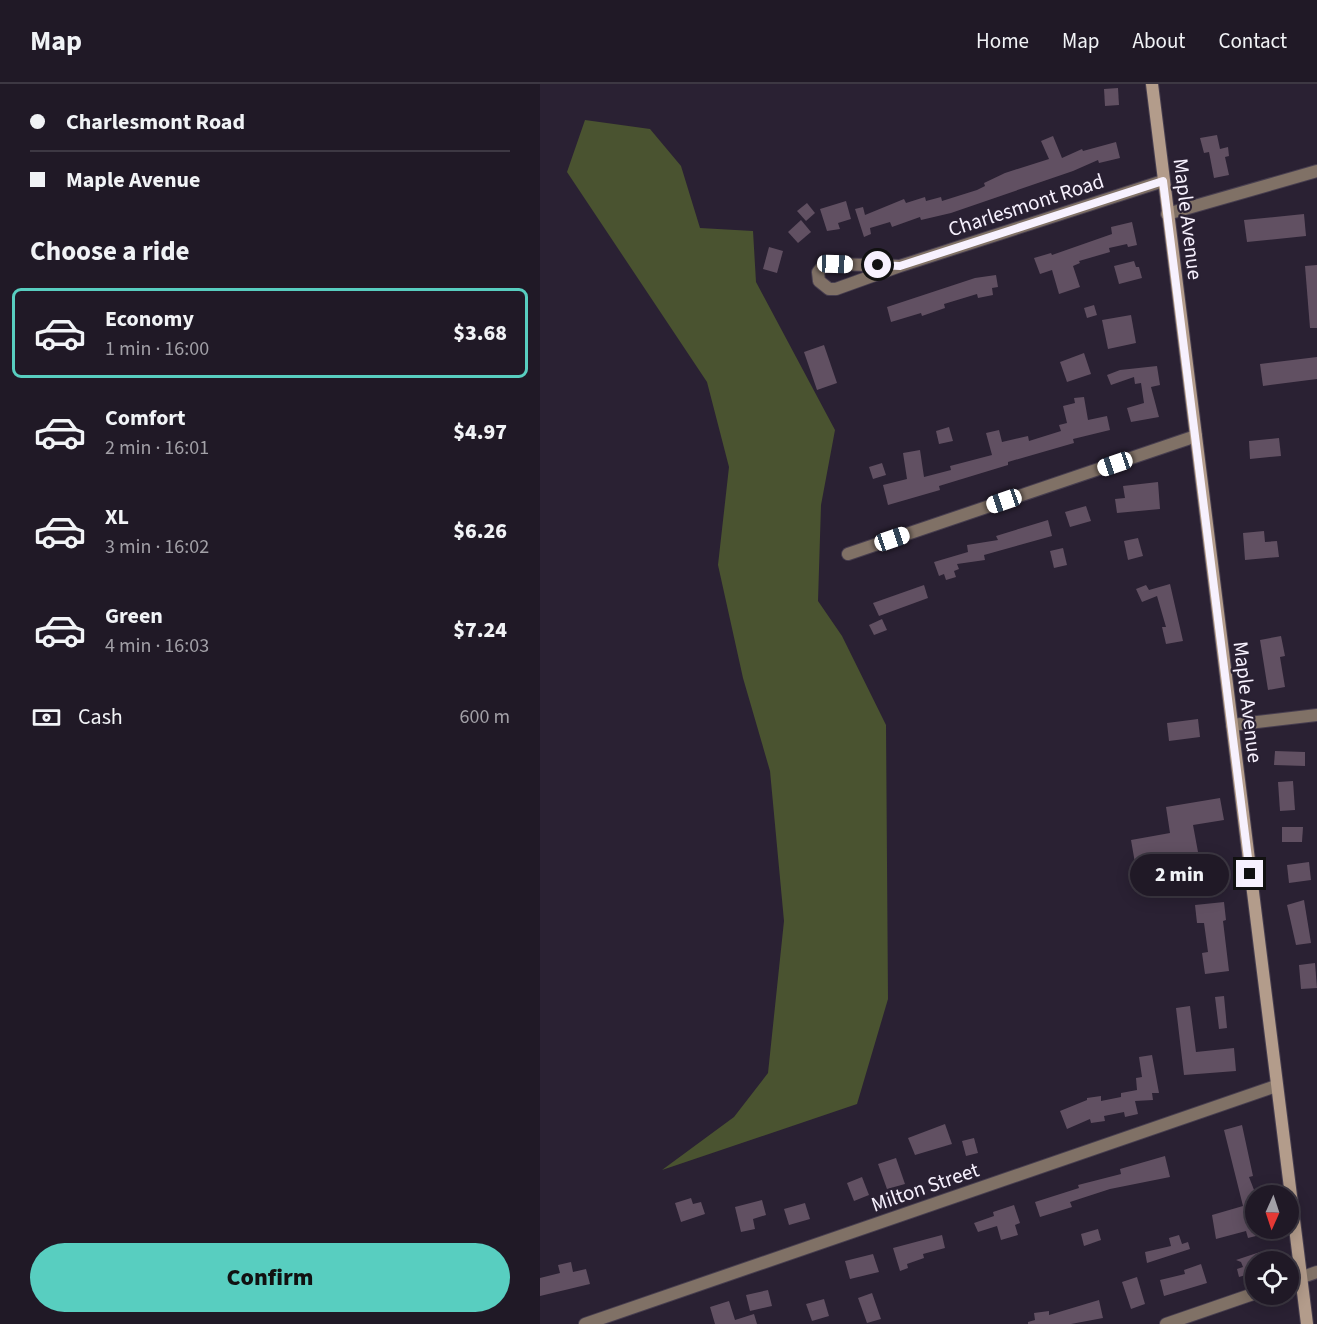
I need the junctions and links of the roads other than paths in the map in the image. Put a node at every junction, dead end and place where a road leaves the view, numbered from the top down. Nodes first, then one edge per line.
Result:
1 (1152, 84) edge
2 (1317, 171) edge
3 (1163, 181) junction
4 (1167, 213) junction
5 (900, 266) junction
6 (1196, 436) junction
7 (848, 554) dead end
8 (1317, 715) edge
9 (1232, 725) junction
10 (1276, 1086) junction
11 (1317, 1272) edge
12 (1301, 1278) junction
13 (1245, 1297) edge
14 (621, 1318) edge
15 (585, 1324) edge
16 (1166, 1324) edge
17 (1307, 1324) edge

1 - 3 main road, Maple Avenue
2 - 4 street
3 - 4 main road, Maple Avenue
3 - 5 street, Charlesmont Road
4 - 6 main road, Maple Avenue
5 - 5 street, Charlesmont Road
6 - 7 street
6 - 9 main road, Maple Avenue
8 - 9 street
9 - 10 main road, Maple Avenue
10 - 12 main road, Maple Avenue
10 - 14 street, Milton Street
11 - 12 street
12 - 17 main road, Maple Avenue
13 - 16 street
14 - 15 street, Milton Street

